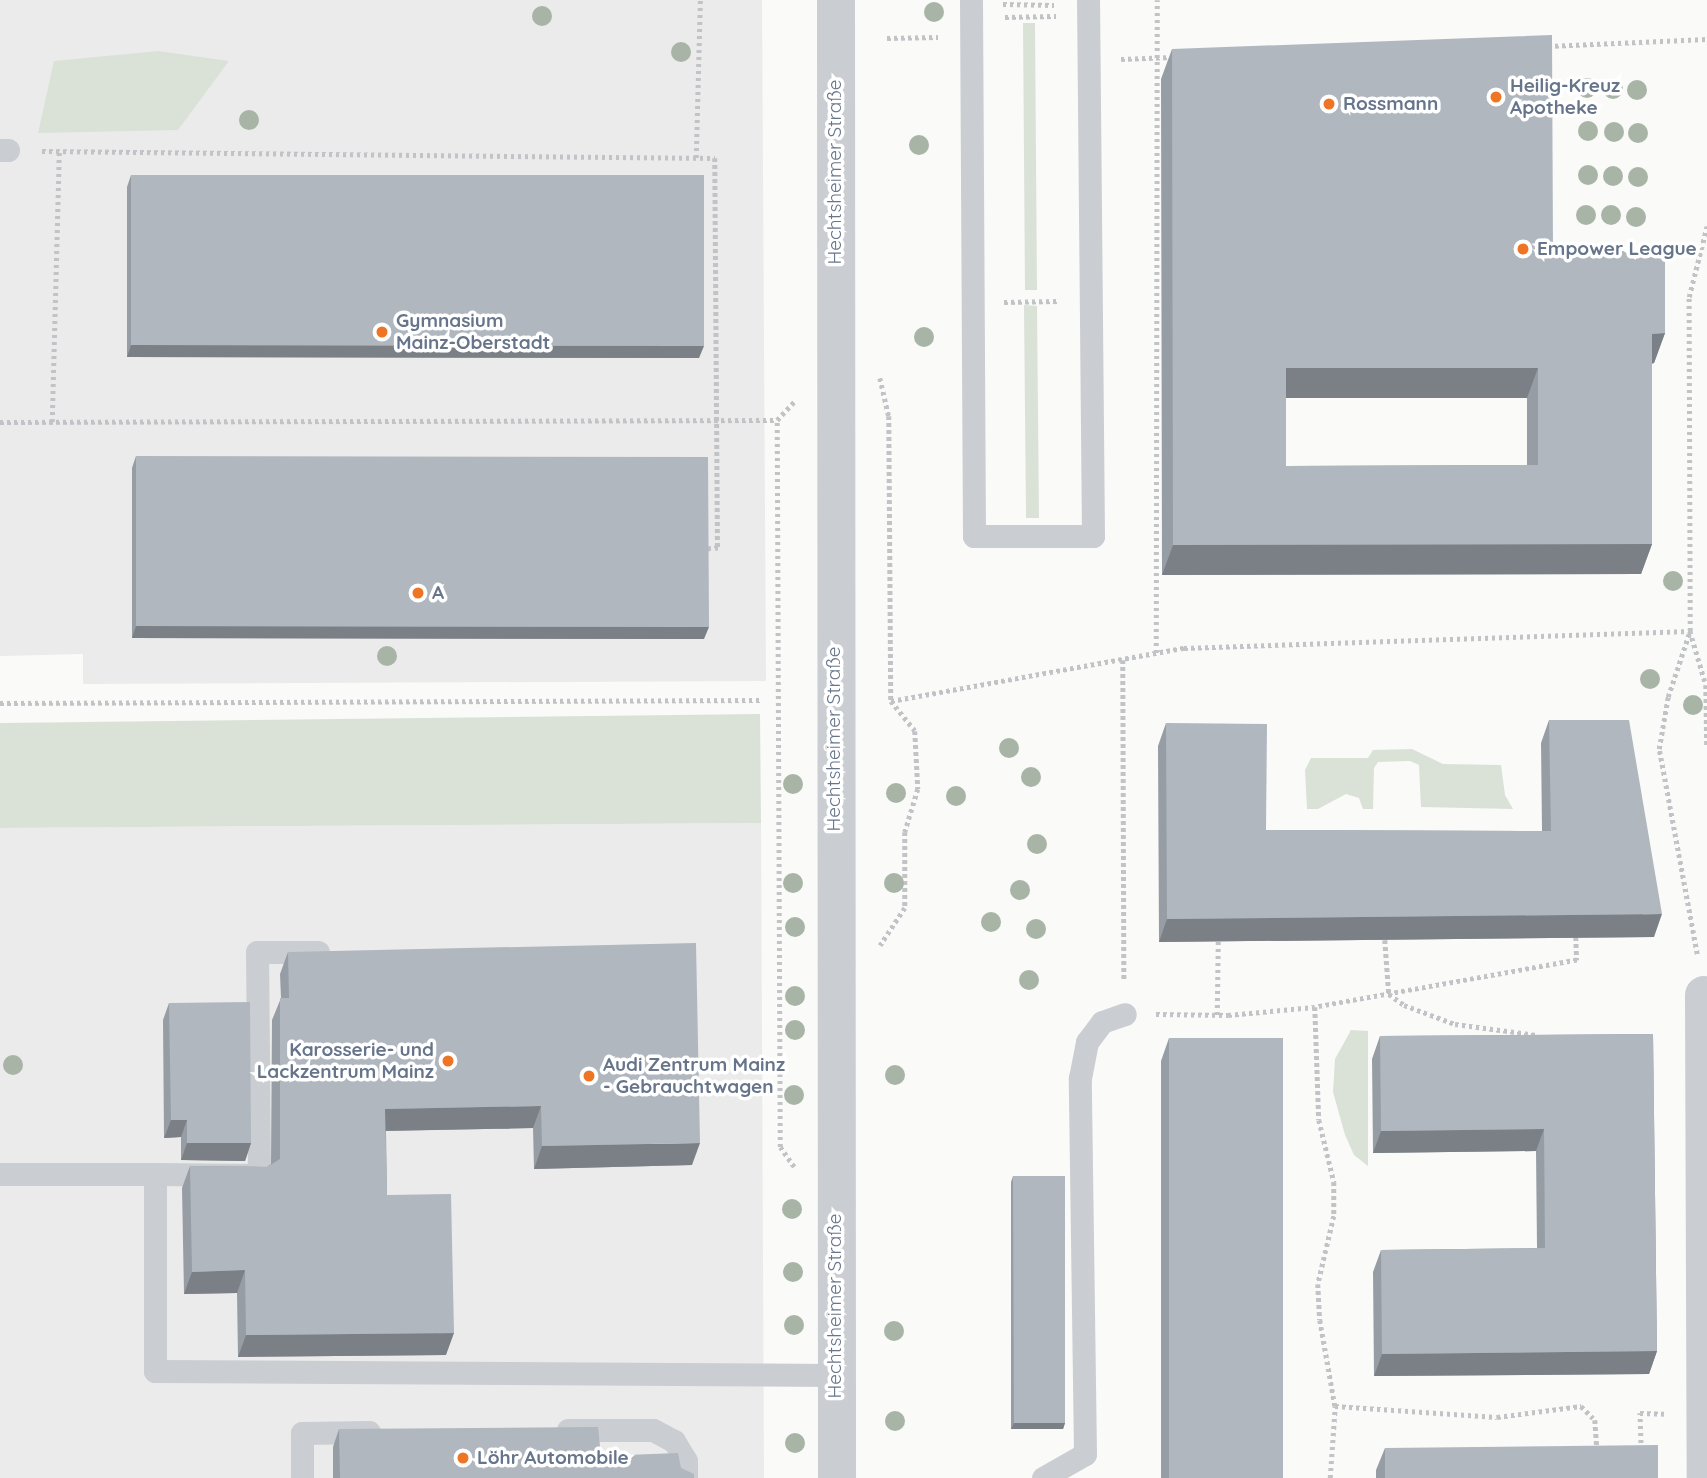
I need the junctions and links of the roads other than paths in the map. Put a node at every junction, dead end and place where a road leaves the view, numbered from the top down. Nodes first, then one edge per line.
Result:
1 (836, 0) edge
2 (971, 0) edge
3 (1088, 0) edge
4 (339, 952) edge
5 (1706, 995) edge
6 (1125, 1014) road end
7 (0, 1174) edge
8 (155, 1174) junction
9 (835, 1375) junction
10 (1707, 1418) edge
11 (545, 1431) edge
12 (397, 1432) edge
13 (302, 1478) edge
14 (686, 1478) edge
15 (837, 1478) edge
16 (1042, 1478) edge
17 (1706, 1478) edge

1 - 9 street, Hechtsheimer Straße
2 - 3 lane
4 - 8 lane
5 - 10 street
6 - 16 lane
7 - 8 lane
8 - 9 lane
9 - 15 street, Hechtsheimer Straße
10 - 17 street
11 - 14 lane
12 - 13 lane

